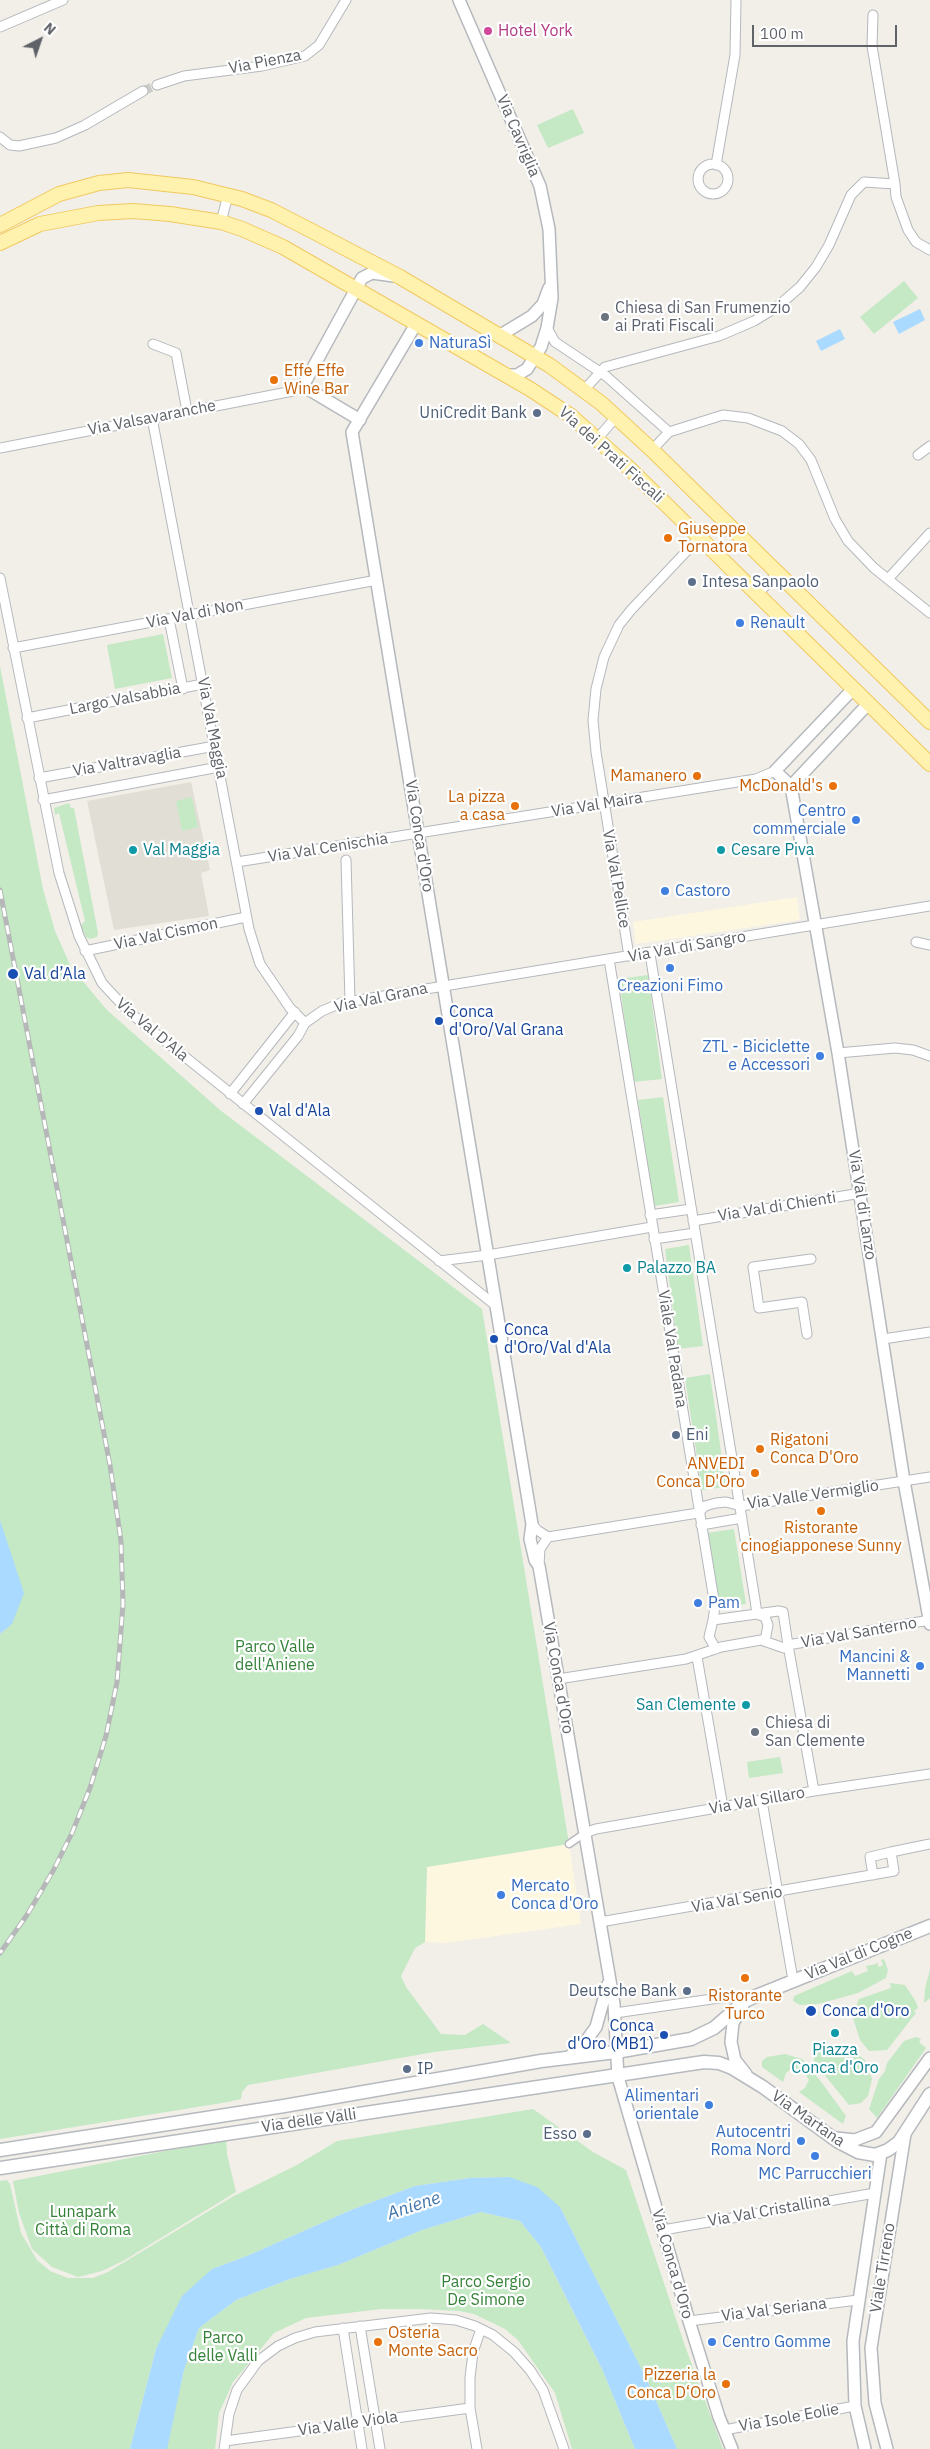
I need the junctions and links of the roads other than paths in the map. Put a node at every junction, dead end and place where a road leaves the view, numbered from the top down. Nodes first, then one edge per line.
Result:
1 (63, 0) edge
2 (346, 0) edge
3 (459, 0) edge
4 (736, 0) edge
5 (873, 15) dead end
6 (0, 27) edge
7 (157, 85) tunnel mouth
8 (143, 91) tunnel mouth
9 (0, 137) edge
10 (716, 165) dead end
11 (895, 184) junction
12 (228, 195) junction
13 (221, 222) junction
14 (0, 225) edge
15 (0, 242) edge
16 (930, 250) edge
17 (400, 277) junction
18 (551, 279) junction
19 (356, 290) junction
20 (416, 324) junction
21 (548, 328) junction
22 (493, 333) junction
23 (154, 344) dead end
24 (535, 357) junction
25 (600, 371) junction
26 (506, 376) junction
27 (303, 386) junction
28 (584, 390) junction
29 (187, 411) junction
30 (617, 416) junction
31 (152, 418) junction
32 (360, 420) junction
33 (669, 432) junction
34 (597, 439) junction
35 (930, 446) edge
36 (0, 448) edge
37 (652, 450) junction
38 (918, 454) dead end
39 (930, 532) edge
40 (698, 538) junction
41 (778, 573) junction
42 (0, 578) edge
43 (888, 579) junction
44 (377, 580) junction
45 (757, 594) junction
46 (930, 613) edge
47 (191, 614) junction
48 (169, 619) junction
49 (13, 648) junction
50 (203, 684) junction
51 (183, 689) junction
52 (853, 689) junction
53 (868, 704) junction
54 (27, 718) junction
55 (930, 722) edge
56 (215, 746) junction
57 (930, 764) edge
58 (219, 767) junction
59 (774, 771) junction
60 (39, 778) junction
61 (791, 786) junction
62 (44, 800) junction
63 (604, 804) junction
64 (418, 834) junction
65 (346, 860) dead end
66 (237, 862) junction
67 (930, 906) edge
68 (246, 917) junction
69 (816, 925) junction
70 (916, 942) dead end
71 (930, 945) edge
72 (85, 950) junction
73 (650, 954) junction
74 (629, 956) junction
75 (609, 959) junction
76 (443, 985) junction
77 (350, 1001) junction
78 (295, 1012) junction
79 (305, 1023) junction
80 (838, 1053) junction
81 (930, 1056) edge
82 (230, 1094) junction
83 (243, 1104) junction
84 (861, 1193) junction
85 (691, 1209) junction
86 (650, 1215) junction
87 (693, 1220) junction
88 (652, 1227) junction
89 (695, 1233) junction
90 (654, 1239) junction
91 (488, 1255) junction
92 (811, 1259) dead end
93 (439, 1261) junction
94 (495, 1305) junction
95 (930, 1332) edge
96 (807, 1334) dead end
97 (883, 1339) junction
98 (930, 1476) edge
99 (904, 1481) junction
100 (741, 1506) junction
101 (698, 1513) junction
102 (742, 1518) junction
103 (532, 1524) junction
104 (700, 1525) junction
105 (548, 1538) junction
106 (539, 1566) junction
107 (757, 1614) junction
108 (713, 1620) junction
109 (930, 1622) edge
110 (765, 1641) junction
111 (788, 1645) junction
112 (716, 1649) junction
113 (697, 1657) junction
114 (558, 1678) junction
115 (930, 1774) edge
116 (814, 1791) junction
117 (762, 1800) junction
118 (723, 1807) junction
119 (585, 1833) junction
120 (569, 1844) dead end
121 (930, 1844) edge
122 (891, 1852) junction
123 (873, 1875) junction
124 (777, 1893) junction
125 (600, 1922) junction
126 (929, 1927) edge
127 (609, 1980) junction
128 (793, 1980) junction
129 (745, 2001) junction
130 (616, 2013) junction
131 (616, 2052) junction
132 (568, 2058) junction
133 (930, 2058) edge
134 (618, 2077) junction
135 (763, 2087) junction
136 (930, 2094) edge
137 (905, 2134) junction
138 (830, 2136) junction
139 (2, 2150) edge
140 (881, 2153) junction
141 (4, 2168) edge
142 (875, 2192) junction
143 (663, 2230) junction
144 (858, 2300) junction
145 (689, 2321) junction
146 (360, 2326) junction
147 (344, 2328) junction
148 (481, 2329) junction
149 (855, 2406) junction
150 (470, 2408) junction
151 (376, 2420) junction
152 (358, 2422) junction
153 (724, 2430) junction
154 (225, 2445) edge
155 (362, 2449) edge
156 (380, 2449) edge
157 (477, 2449) edge
158 (564, 2449) edge
159 (732, 2449) edge
160 (865, 2449) edge
161 (887, 2449) edge

1 - 6 street
2 - 7 street, Via Pienza
3 - 18 street, Via Cavriglia
4 - 10 street
5 - 11 street
8 - 9 street
11 - 16 street
11 - 25 street
12 - 13 street
12 - 14 main road, Via dei Prati Fiscali
12 - 17 main road, Via dei Prati Fiscali
13 - 15 main road, Via dei Prati Fiscali
13 - 19 main road, Via dei Prati Fiscali
17 - 19 street
17 - 22 main road, Via dei Prati Fiscali
18 - 21 street, Via Cavriglia
18 - 22 street, Via Cavriglia
19 - 20 main road, Via dei Prati Fiscali
19 - 27 street
20 - 26 main road, Via dei Prati Fiscali
20 - 32 street, Via Conca d'Oro
21 - 24 street, Via Cavriglia
21 - 25 street
22 - 24 main road, Via dei Prati Fiscali
23 - 29 street
24 - 26 street
24 - 28 main road, Via dei Prati Fiscali
25 - 28 street
25 - 33 street
26 - 34 main road, Via dei Prati Fiscali
27 - 29 street, Via Valsavaranche
27 - 32 street
28 - 30 main road, Via dei Prati Fiscali
29 - 31 street, Via Valsavaranche
30 - 34 street
30 - 37 main road, Via dei Prati Fiscali
31 - 36 street, Via Valsavaranche
31 - 47 street, Via Val Maggia
32 - 44 street, Via Conca d'Oro
33 - 37 street
33 - 43 street
34 - 40 main road, Via dei Prati Fiscali
35 - 38 street
37 - 41 main road, Via dei Prati Fiscali
39 - 43 street
40 - 45 main road, Via dei Prati Fiscali
40 - 63 street, Via Val Pellice
41 - 45 street
41 - 55 main road, Via dei Prati Fiscali
42 - 49 street, Via Val D'Ala
43 - 46 street
44 - 47 street, Via Val di Non
44 - 64 street, Via Conca d'Oro
45 - 52 main road, Via dei Prati Fiscali
47 - 48 street, Via Val di Non
47 - 50 street, Via Val Maggia
48 - 49 street, Via Val di Non
48 - 51 street
49 - 54 street, Via Val D'Ala
50 - 51 street, Largo Valsabbia
50 - 56 street, Via Val Maggia
51 - 54 street, Largo Valsabbia
52 - 53 main road, Via dei Prati Fiscali
52 - 59 street, Via Val Maira
53 - 57 main road, Via dei Prati Fiscali
53 - 61 street
54 - 60 street, Via Val D'Ala
56 - 58 street, Via Val Maggia
56 - 60 street, Via Valtravaglia
58 - 62 street, Via Valtravaglia
58 - 66 street, Via Val Maggia
59 - 61 street
59 - 63 street, Via Val Maira
60 - 62 street, Via Val D'Ala
61 - 69 street, Via Val di Lanzo
62 - 72 street, Via Val D'Ala
63 - 64 street, Via Val Maira
63 - 74 street, Via Val Pellice
64 - 66 street, Via Val Cenischia
64 - 76 street, Via Conca d'Oro
65 - 77 street
66 - 68 street, Via Val Maggia
67 - 69 street, Via Val di Sangro
68 - 72 street, Via Val Cismon
68 - 78 street, Via Val Maggia
69 - 73 street, Via Val di Sangro
69 - 80 street, Via Val di Lanzo
70 - 71 street
72 - 82 street, Via Val D'Ala
73 - 74 street, Via Val di Sangro
73 - 85 street
74 - 75 street, Via Val di Sangro
75 - 76 street, Via Val di Sangro
75 - 86 street, Viale Val Padana
76 - 77 street, Via Val Grana
76 - 91 street, Via Conca d'Oro
77 - 79 street, Via Val Grana
78 - 79 street, Via Val Maggia
78 - 82 street
79 - 83 street, Via Val Grana
80 - 81 street
80 - 84 street, Via Val di Lanzo
82 - 83 street, Via Val D'Ala
83 - 93 street, Via Val D'Ala
84 - 87 street, Via Val di Chienti
84 - 97 street, Via Val di Lanzo
85 - 86 street
85 - 87 street
86 - 88 street, Viale Val Padana
87 - 89 street
88 - 90 street, Viale Val Padana
88 - 91 street
89 - 90 street
89 - 100 street
90 - 101 street, Viale Val Padana
91 - 93 street
91 - 94 street, Via Conca d'Oro
92 - 96 street
93 - 94 street, Via Val D'Ala
94 - 103 street, Via Conca d'Oro
95 - 97 street
97 - 99 street, Via Val di Lanzo
98 - 99 street, Via Valle Vermiglio
99 - 100 street, Via Valle Vermiglio
99 - 109 street, Via Val di Lanzo
100 - 101 street, Via Valle Vermiglio
100 - 102 street
101 - 104 street, Viale Val Padana
101 - 105 street, Via Valle Vermiglio
102 - 104 street, Via Valle Vermiglio
102 - 107 street
103 - 105 street
103 - 106 street, Via Conca d'Oro
104 - 108 street, Viale Val Padana
105 - 106 street
106 - 114 street, Via Conca d'Oro
107 - 108 street
107 - 110 street
107 - 111 street
108 - 112 street, Viale Val Padana
109 - 111 street, Via Val Santerno
110 - 111 street, Via Val Santerno
110 - 112 street, Via Val Santerno
111 - 116 street
112 - 113 street, Via Val Santerno
113 - 114 street
113 - 118 street
114 - 119 street, Via Conca d'Oro
115 - 116 street, Via Val Sillaro
116 - 117 street, Via Val Sillaro
117 - 118 street, Via Val Sillaro
117 - 124 street
118 - 119 street, Via Val Sillaro
119 - 120 street
119 - 125 street, Via Conca d'Oro
121 - 122 street
122 - 123 street
122 - 123 street, Via Val Senio
123 - 124 street, Via Val Senio
124 - 125 street, Via Val Senio
124 - 128 street
125 - 127 street, Via Conca d'Oro
126 - 128 main road, Via Val di Cogne
127 - 130 street, Via Conca d'Oro
127 - 132 street
128 - 129 main road
129 - 130 street
129 - 131 main road
129 - 135 street
130 - 131 street, Via Conca d'Oro
131 - 132 main road, Via delle Valli
131 - 134 street
132 - 139 main road, Via delle Valli
133 - 138 street
134 - 135 main road
134 - 141 main road, Via delle Valli
134 - 143 street, Via Conca d'Oro
135 - 138 main road, Via Martana
136 - 137 main road, Viale Tirreno
137 - 140 main road
137 - 161 street, Viale Tirreno
138 - 140 main road, Via Martana
140 - 142 street, Viale Tirreno
142 - 143 street, Via Val Cristallina
142 - 144 street, Viale Tirreno
143 - 145 street, Via Conca d'Oro
144 - 145 street, Via Val Seriana
144 - 149 street, Viale Tirreno
145 - 153 street, Via Conca d'Oro
146 - 147 street
146 - 148 street
146 - 151 street
147 - 152 street
147 - 154 street
148 - 150 street
148 - 158 street
149 - 153 street, Via Isole Eolie
149 - 160 street, Viale Tirreno
150 - 151 street, Via Valle Viola
150 - 157 street
151 - 152 street, Via Valle Viola
151 - 156 street
152 - 154 street, Via Valle Viola
152 - 155 street
153 - 159 street, Via Conca d'Oro

